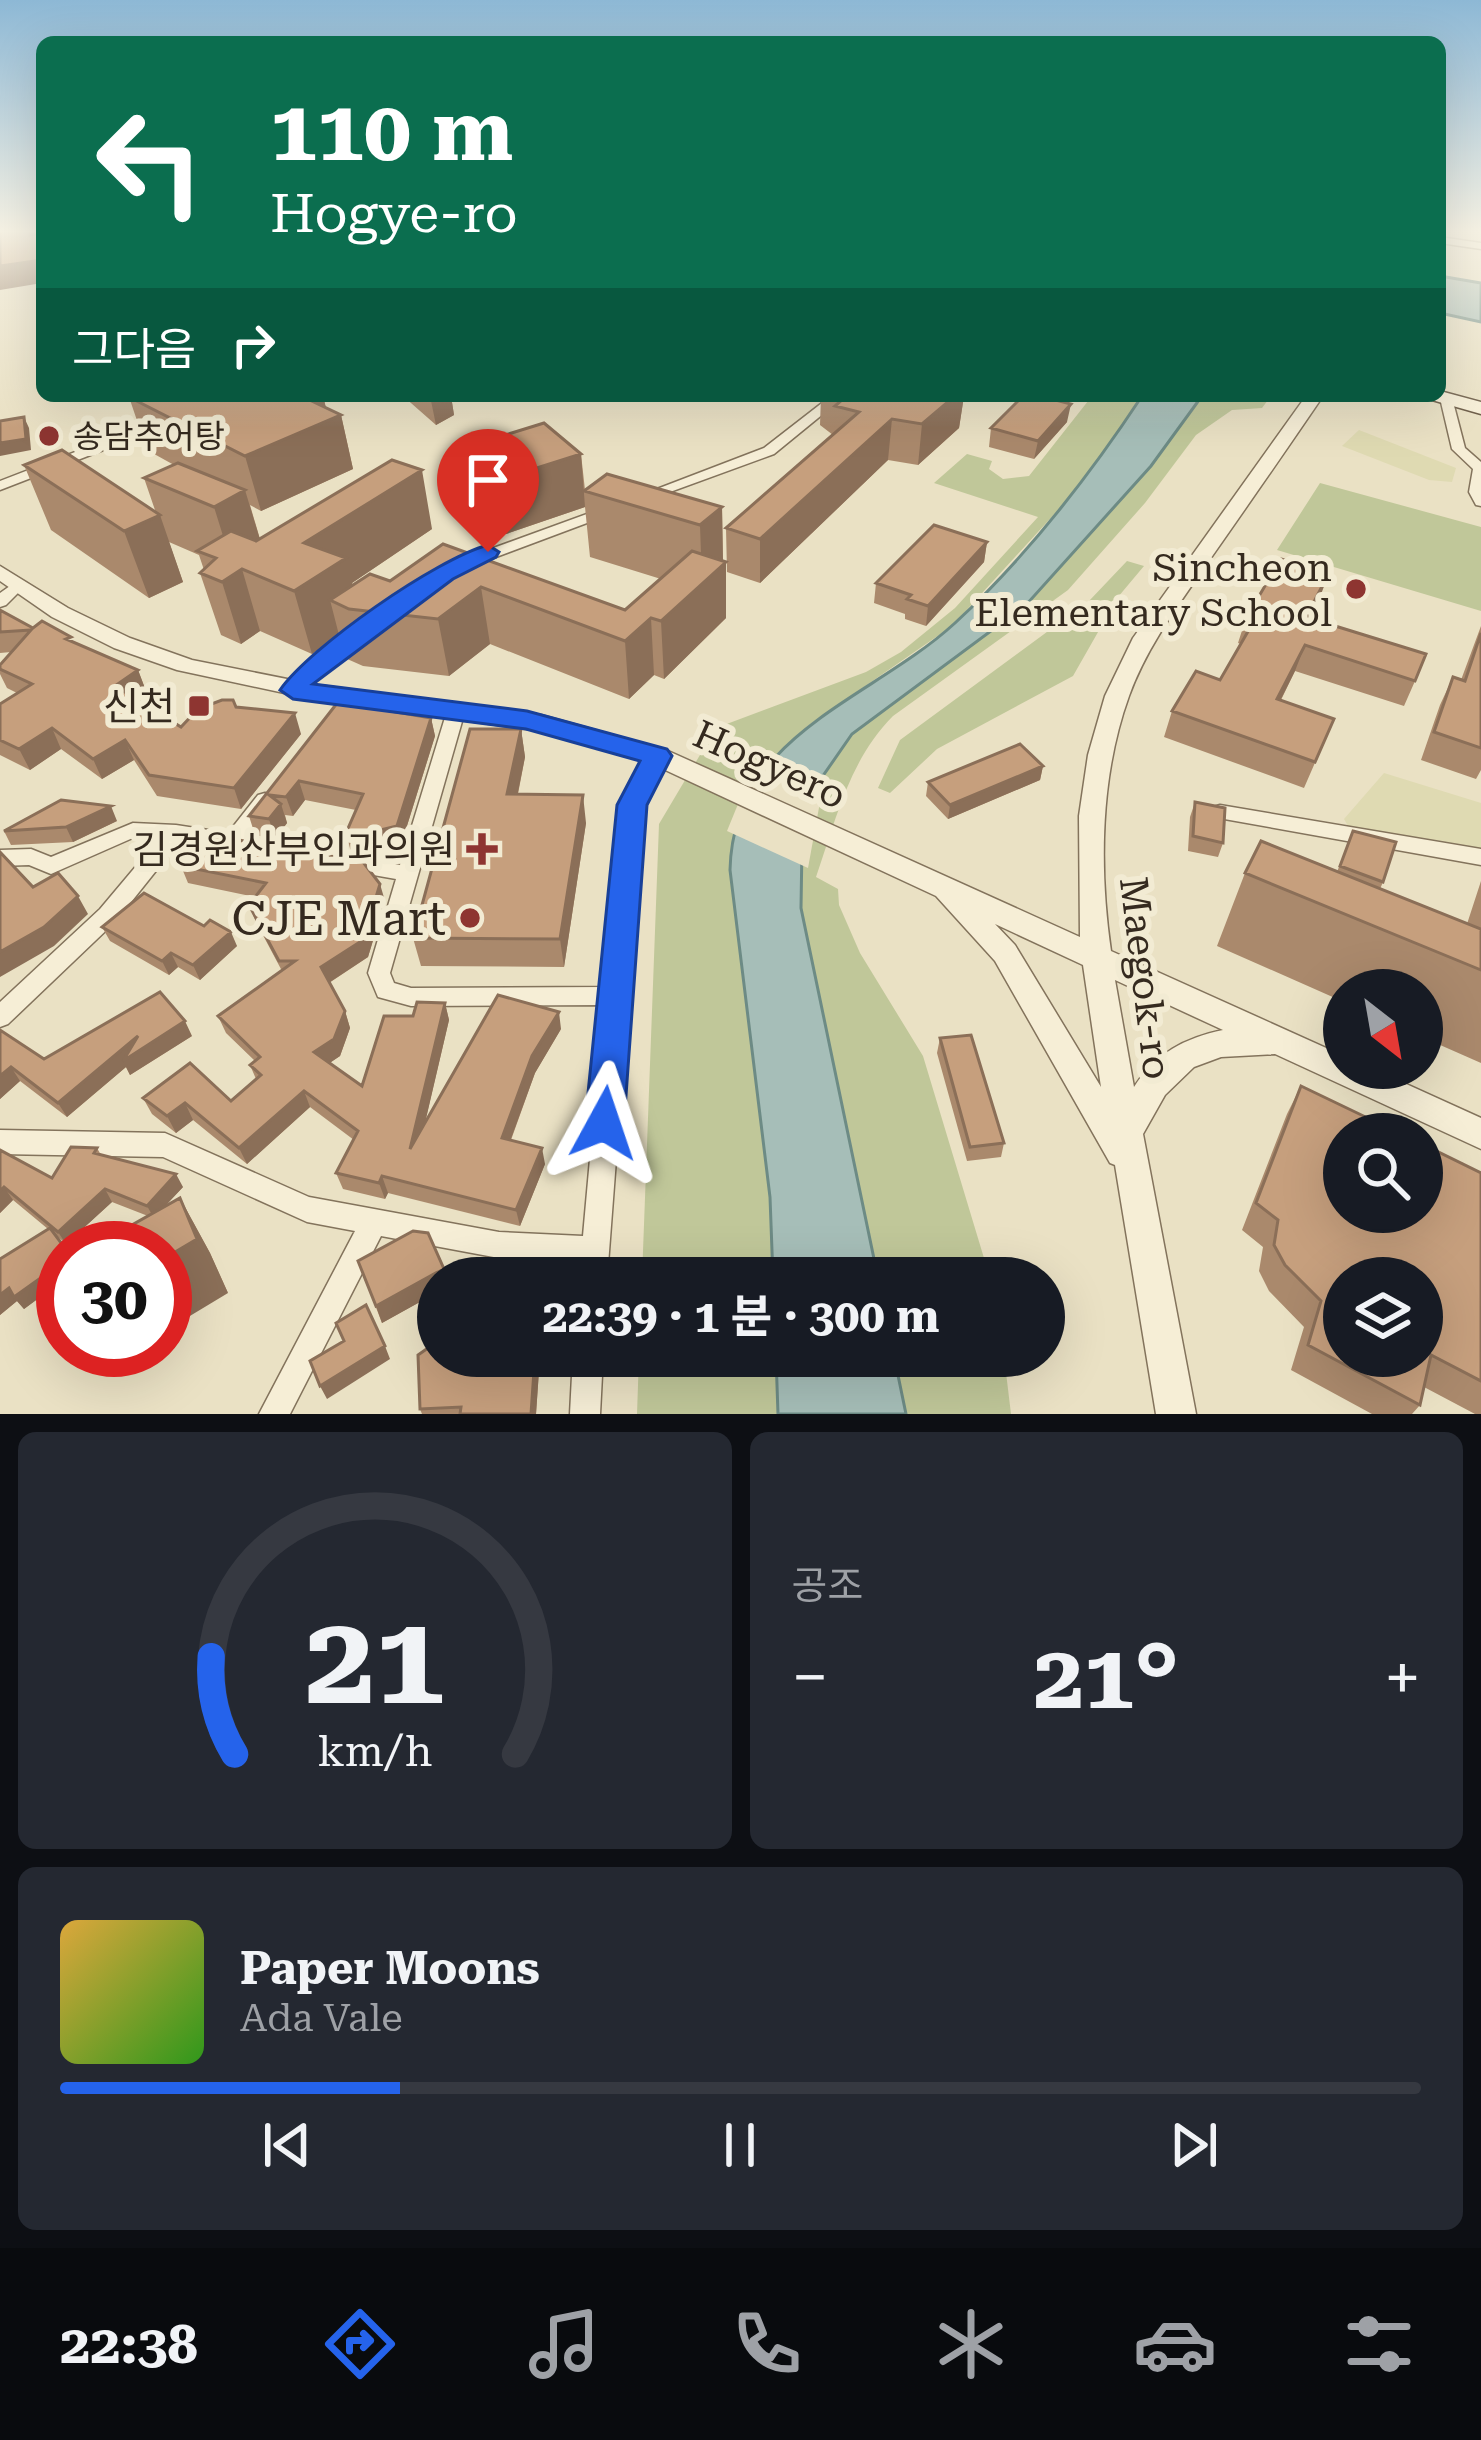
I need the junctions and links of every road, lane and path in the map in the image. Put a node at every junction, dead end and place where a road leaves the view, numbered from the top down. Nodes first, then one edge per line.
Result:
1 (1446, 392) edge
2 (1481, 393) edge
3 (1446, 394) edge
4 (831, 402) edge
5 (1312, 402) edge
6 (1445, 402) edge
7 (1481, 408) edge
8 (184, 413) edge
9 (0, 486) edge
10 (1481, 502) edge
11 (444, 574) edge
12 (4, 588) edge
13 (382, 618) edge
14 (293, 690) junction
15 (456, 711) junction
16 (657, 756) junction
17 (275, 787) edge
18 (1220, 812) edge
19 (176, 832) junction
20 (321, 857) edge
21 (1481, 857) edge
22 (0, 858) edge
23 (408, 874) junction
24 (938, 883) junction
25 (1094, 953) junction
26 (615, 996) junction
27 (0, 1017) edge
28 (1283, 1042) junction
29 (1481, 1134) edge
30 (1126, 1135) junction
31 (0, 1142) edge
32 (1132, 1171) junction
33 (373, 1222) junction
34 (594, 1250) junction
35 (594, 1257) edge
36 (587, 1377) edge
37 (274, 1414) edge
38 (585, 1414) edge
39 (1176, 1414) edge

1 - 2 main road
3 - 7 main road
4 - 11 street
5 - 25 street, Maegok-ro
6 - 10 street
8 - 9 street
12 - 14 street, Hogyero
13 - 14 street
14 - 15 street, Hogyero
15 - 16 street, Hogyero
15 - 23 street
16 - 24 street, Hogyero
16 - 26 street
17 - 19 street
18 - 21 street
19 - 22 street
19 - 27 street
20 - 23 street
23 - 26 street
24 - 25 street, Hogyero
24 - 32 street
25 - 28 street, Hogyero
25 - 30 street, Maegok-ro
26 - 34 street
28 - 29 street, Hogyero
28 - 30 street
30 - 32 street, Maegok-ro
31 - 33 street
32 - 39 street, Maegok-ro
33 - 34 street
33 - 37 street
34 - 35 street
36 - 38 street

